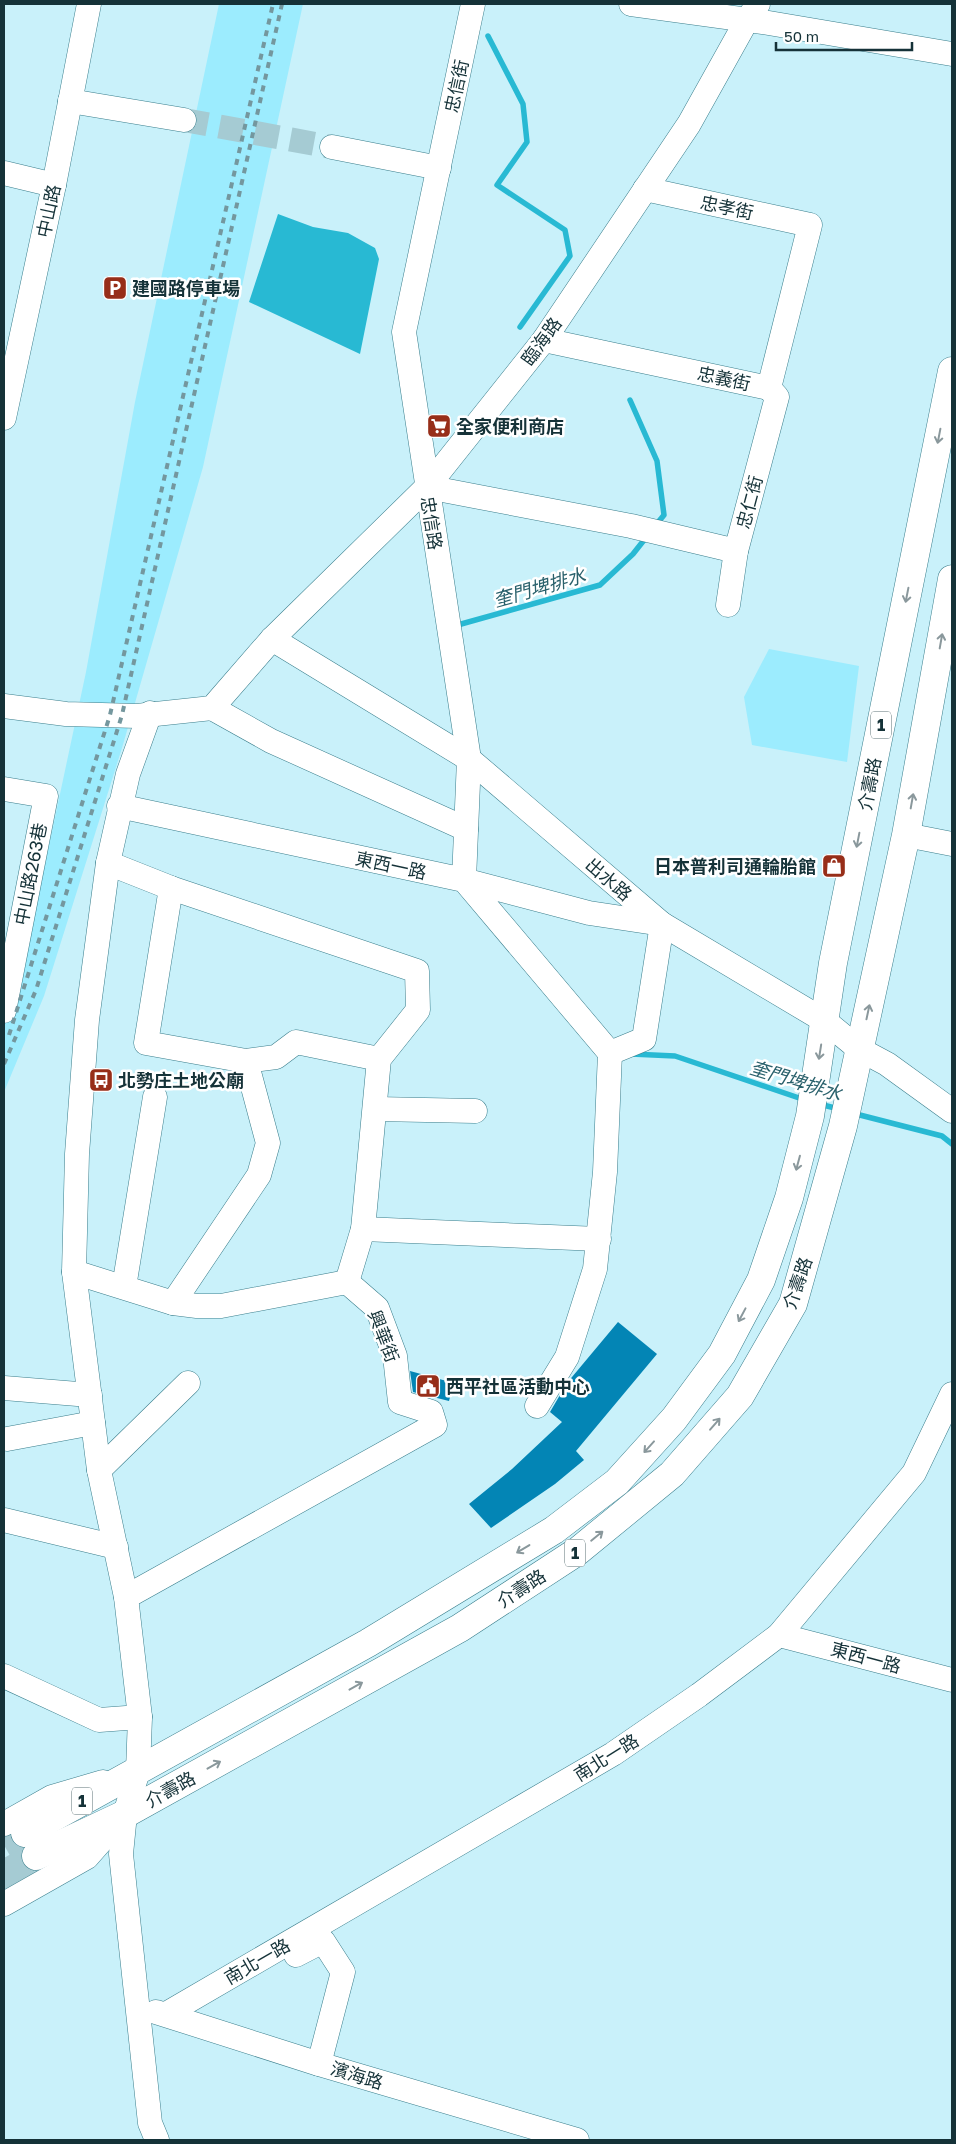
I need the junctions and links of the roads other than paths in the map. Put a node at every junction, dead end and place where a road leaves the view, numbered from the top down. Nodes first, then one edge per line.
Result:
1 (89, 4) edge
2 (473, 4) edge
3 (631, 4) edge
4 (753, 12) edge
5 (952, 54) edge
6 (70, 101) junction
7 (184, 120) tunnel mouth
8 (332, 147) tunnel mouth
9 (439, 168) junction
10 (4, 173) edge
11 (54, 185) junction
12 (644, 190) junction
13 (810, 225) joint
14 (544, 340) junction
15 (952, 371) edge
16 (769, 388) junction
17 (4, 418) edge
18 (427, 487) junction
19 (736, 551) junction
20 (952, 579) edge
21 (728, 604) dead end
22 (272, 639) junction
23 (4, 706) edge
24 (212, 708) junction
25 (150, 714) junction
26 (469, 759) junction
27 (4, 789) edge
28 (119, 806) junction
29 (466, 829) junction
30 (906, 835) junction
31 (952, 844) edge
32 (108, 862) junction
33 (464, 880) junction
34 (171, 888) junction
35 (662, 924) junction
36 (4, 1011) edge
37 (825, 1021) junction
38 (859, 1049) junction
39 (610, 1053) junction
40 (379, 1059) junction
41 (246, 1061) junction
42 (155, 1097) dead end
43 (376, 1109) junction
44 (475, 1111) dead end
45 (952, 1111) edge
46 (363, 1229) junction
47 (599, 1239) junction
48 (74, 1272) junction
49 (348, 1282) junction
50 (124, 1287) junction
51 (173, 1303) junction
52 (188, 1383) dead end
53 (4, 1388) edge
54 (952, 1394) edge
55 (90, 1395) junction
56 (537, 1406) dead end
57 (93, 1423) junction
58 (7, 1439) dead end
59 (99, 1470) junction
60 (4, 1520) edge
61 (116, 1548) junction
62 (126, 1597) junction
63 (779, 1635) junction
64 (4, 1676) edge
65 (952, 1680) edge
66 (140, 1717) junction
67 (138, 1771) junction
68 (125, 1814) junction
69 (30, 1838) edge
70 (4, 1904) edge
71 (281, 1947) junction
72 (137, 2008) junction
73 (166, 2014) junction
74 (319, 2064) junction
75 (148, 2134) edge
76 (577, 2140) edge

1 - 6 street, 中山路
2 - 9 street, 忠信街
3 - 4 street
4 - 5 street
4 - 12 street, 臨海路
6 - 7 street
6 - 11 street, 中山路
8 - 9 street
9 - 18 street, 忠信路
10 - 11 street
11 - 17 street, 中山路
12 - 13 street, 忠孝街
12 - 14 street, 臨海路
13 - 16 street, 忠義街
14 - 16 street, 忠義街
14 - 18 street, 臨海路
15 -> 37 main road, 介壽路 / 1
16 - 19 street, 忠仁街
18 - 19 street, 忠仁街
18 - 22 street, 臨海路
18 - 26 street, 忠信路
19 - 21 street
30 -> 20 main road, 1
22 - 24 street, 臨海路
22 - 26 street, 出水路
23 - 25 street
24 - 25 street
24 - 29 street
25 - 28 street
26 - 29 street, 忠信路
26 - 35 street, 出水路
27 - 36 street, 中山路263巷
28 - 32 street
28 - 33 street, 東西一路
29 - 33 street, 忠信路
30 - 31 street
38 -> 30 main road, 1
32 - 34 street
32 - 48 street
33 - 35 street, 東西一路
33 - 39 street
34 - 40 street
34 - 41 street
35 - 37 street, 出水路
35 - 39 street
37 - 38 street, 出水路
37 -> 67 main road, 介壽路 / 1
38 - 45 street, 出水路
68 -> 38 main road, 介壽路 / 1
39 - 47 street
40 - 41 street
40 - 43 street
41 - 51 street
42 - 50 street
43 - 44 street
43 - 46 street
46 - 47 street
46 - 49 street
47 - 56 street
48 - 50 street
48 - 55 street
49 - 51 street
49 - 62 street, 興華街
50 - 51 street
52 - 59 street
53 - 55 street
54 - 63 street, 南北一路
55 - 57 street
57 - 58 street
57 - 59 street
59 - 61 street
60 - 61 street
61 - 62 street
62 - 66 street
63 - 65 street, 東西一路
63 - 71 street, 南北一路
64 - 66 street
66 - 67 street
67 - 68 street
67 - 69 main road, 介壽路 / 1
68 - 69 main road, 介壽路 / 1
68 - 70 street
68 - 72 street
71 - 73 street, 南北一路
71 - 74 street
72 - 73 street, 濱海路
72 - 75 street
73 - 74 street, 濱海路
74 - 76 street, 濱海路

